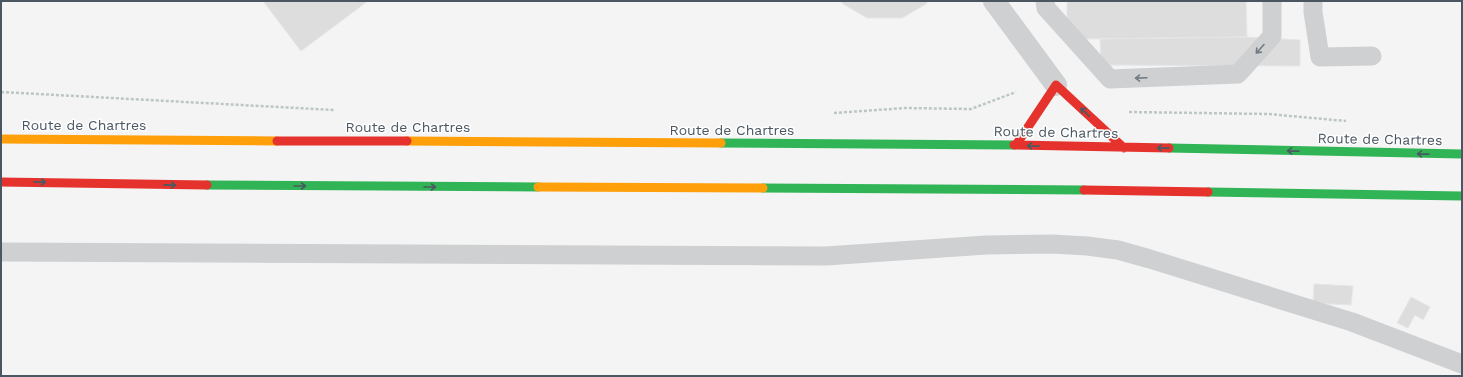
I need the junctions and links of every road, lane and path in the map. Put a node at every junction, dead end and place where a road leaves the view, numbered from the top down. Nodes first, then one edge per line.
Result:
1 (994, 1) edge
2 (1045, 1) edge
3 (1272, 1) edge
4 (1313, 1) edge
5 (1372, 56) dead end
6 (1056, 84) junction
7 (1019, 91) dead end
8 (1, 92) edge
9 (336, 110) dead end
10 (1127, 112) dead end
11 (827, 114) dead end
12 (1351, 121) dead end
13 (11, 131) dead end
14 (1, 139) edge
15 (22, 139) junction
16 (1016, 146) junction
17 (1124, 148) junction
18 (1462, 154) edge
19 (1, 182) edge
20 (1462, 196) edge
21 (1, 252) edge
22 (1462, 364) edge

1 - 6 street
3 -> 2 lane
4 - 5 lane
6 - 16 main road
17 -> 6 main road
7 - 11 path
8 - 9 path
10 - 12 path
13 - 15 main road
14 - 15 main road, Route de Chartres
15 - 16 main road, Route de Chartres
17 -> 16 main road, Route de Chartres
18 -> 17 main road, Route de Chartres
19 -> 20 main road
21 - 22 lane

